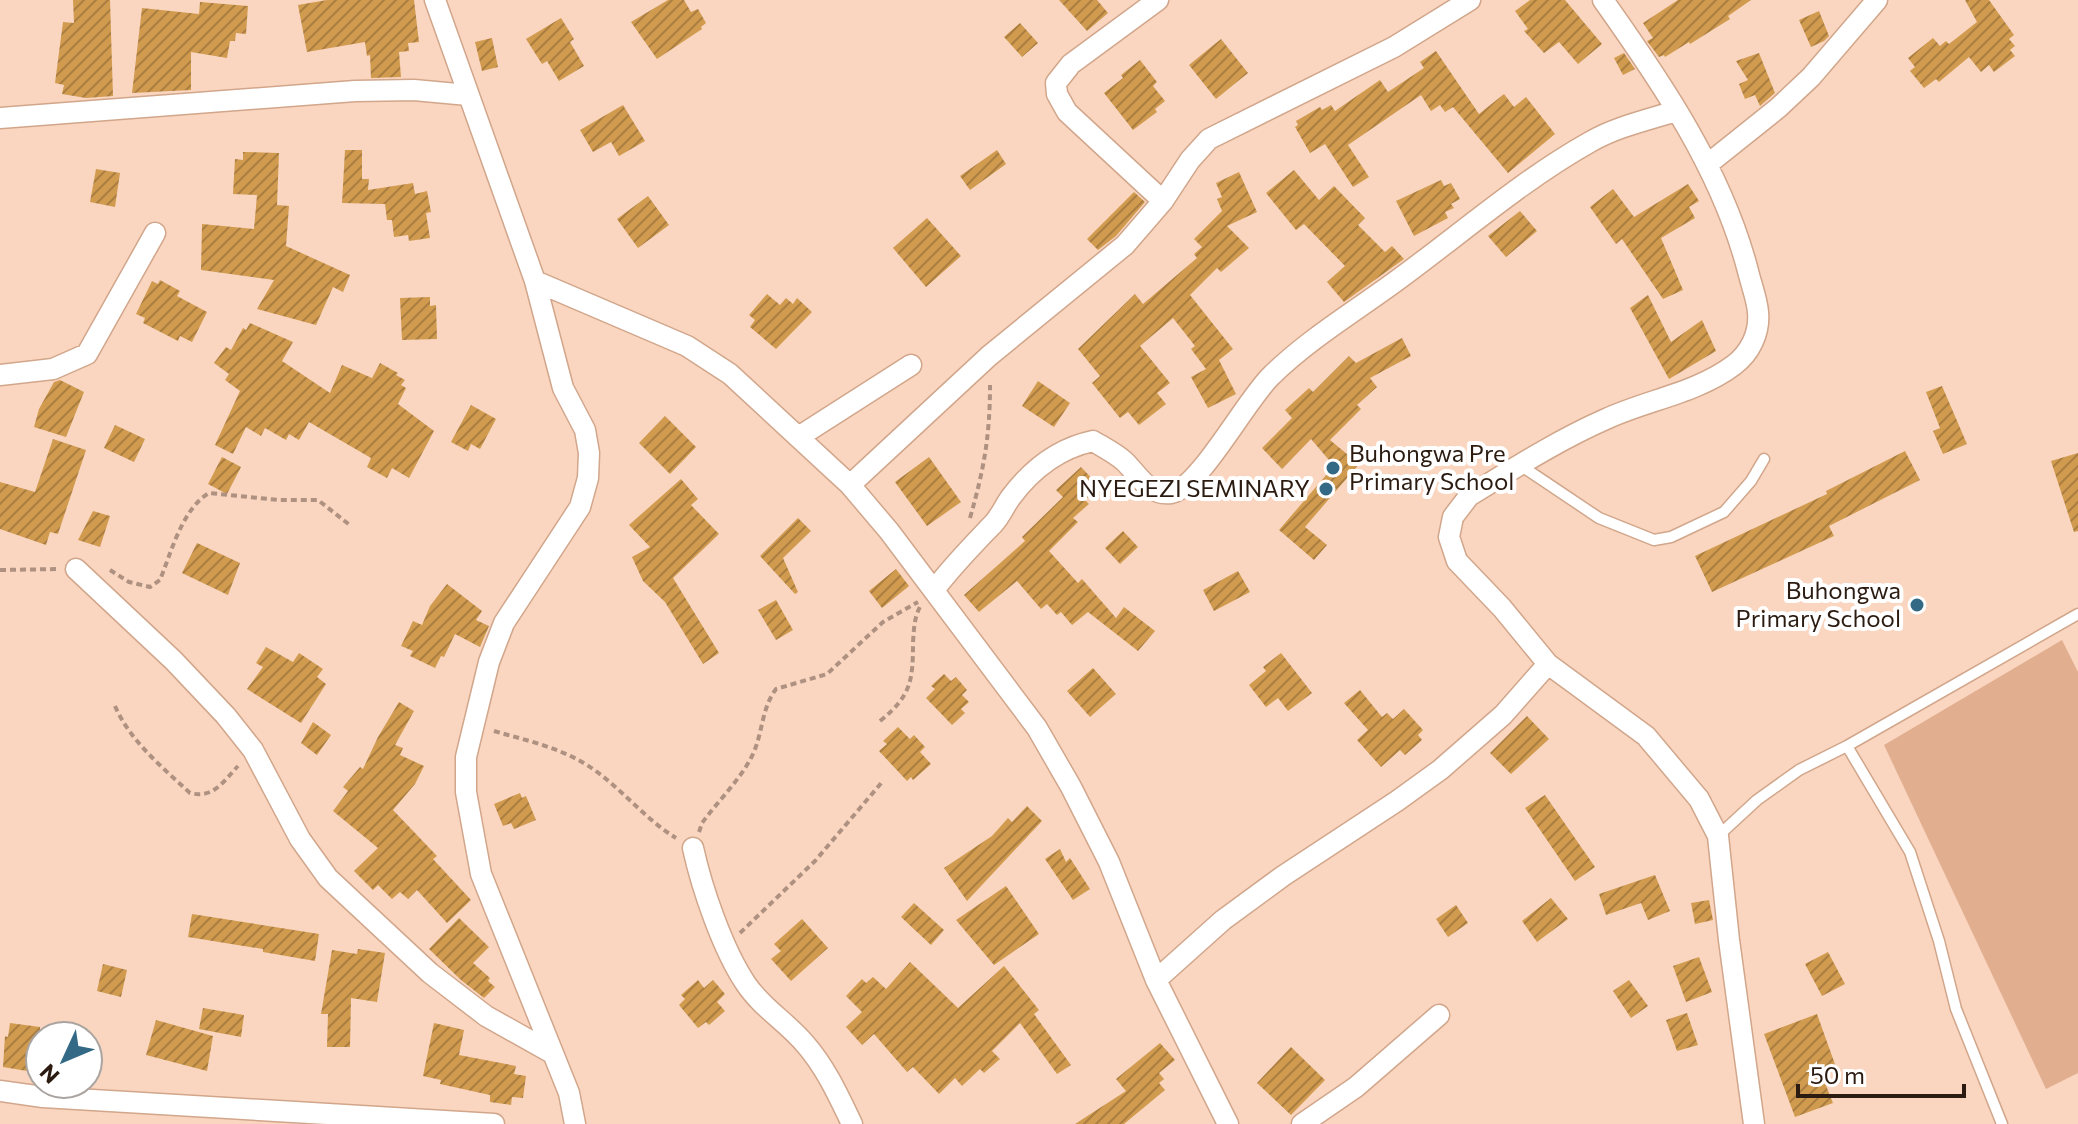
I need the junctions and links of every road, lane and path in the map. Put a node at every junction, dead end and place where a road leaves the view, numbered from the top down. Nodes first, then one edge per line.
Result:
1 (435, 0) edge
2 (1158, 0) edge
3 (1470, 0) edge
4 (1603, 0) edge
5 (1877, 0) edge
6 (468, 95) junction
7 (1676, 111) junction
8 (0, 118) edge
9 (1708, 164) junction
10 (1163, 201) junction
11 (155, 233) dead end
12 (535, 281) junction
13 (989, 356) junction
14 (911, 365) dead end
15 (0, 375) edge
16 (800, 436) junction
17 (1764, 459) dead end
18 (1520, 465) junction
19 (850, 485) junction
20 (969, 518) dead end
21 (351, 526) dead end
22 (76, 569) junction
23 (0, 570) edge
24 (935, 589) junction
25 (2078, 614) edge
26 (1548, 664) junction
27 (115, 706) dead end
28 (880, 721) dead end
29 (472, 725) junction
30 (1847, 746) junction
31 (253, 750) junction
32 (883, 781) dead end
33 (1718, 836) junction
34 (693, 848) junction
35 (727, 946) junction
36 (1156, 980) junction
37 (1439, 1015) dead end
38 (552, 1053) junction
39 (0, 1091) edge
40 (494, 1124) edge
41 (575, 1124) edge
42 (852, 1124) edge
43 (1228, 1124) edge
44 (1302, 1124) edge
45 (1754, 1124) edge
46 (2002, 1124) edge

1 - 6 street
2 - 10 street
3 - 10 street
4 - 7 street
5 - 9 street
6 - 8 street
6 - 12 street
7 - 9 street
7 - 24 street
9 - 18 street
10 - 13 street
11 - 15 street
12 - 16 street
12 - 29 street
13 - 19 street
13 - 20 path
14 - 16 street
16 - 19 street
17 - 18 lane
18 - 26 street
19 - 24 street
21 - 22 path
22 - 23 path
22 - 31 street
24 - 36 street
25 - 30 lane
26 - 33 street
26 - 36 street
27 - 31 path
28 - 34 path
29 - 34 path
29 - 38 street
30 - 33 lane
30 - 46 lane
31 - 38 street
32 - 35 path
33 - 45 street
34 - 35 street
35 - 42 street
36 - 43 street
37 - 44 street
38 - 41 street
39 - 40 street

